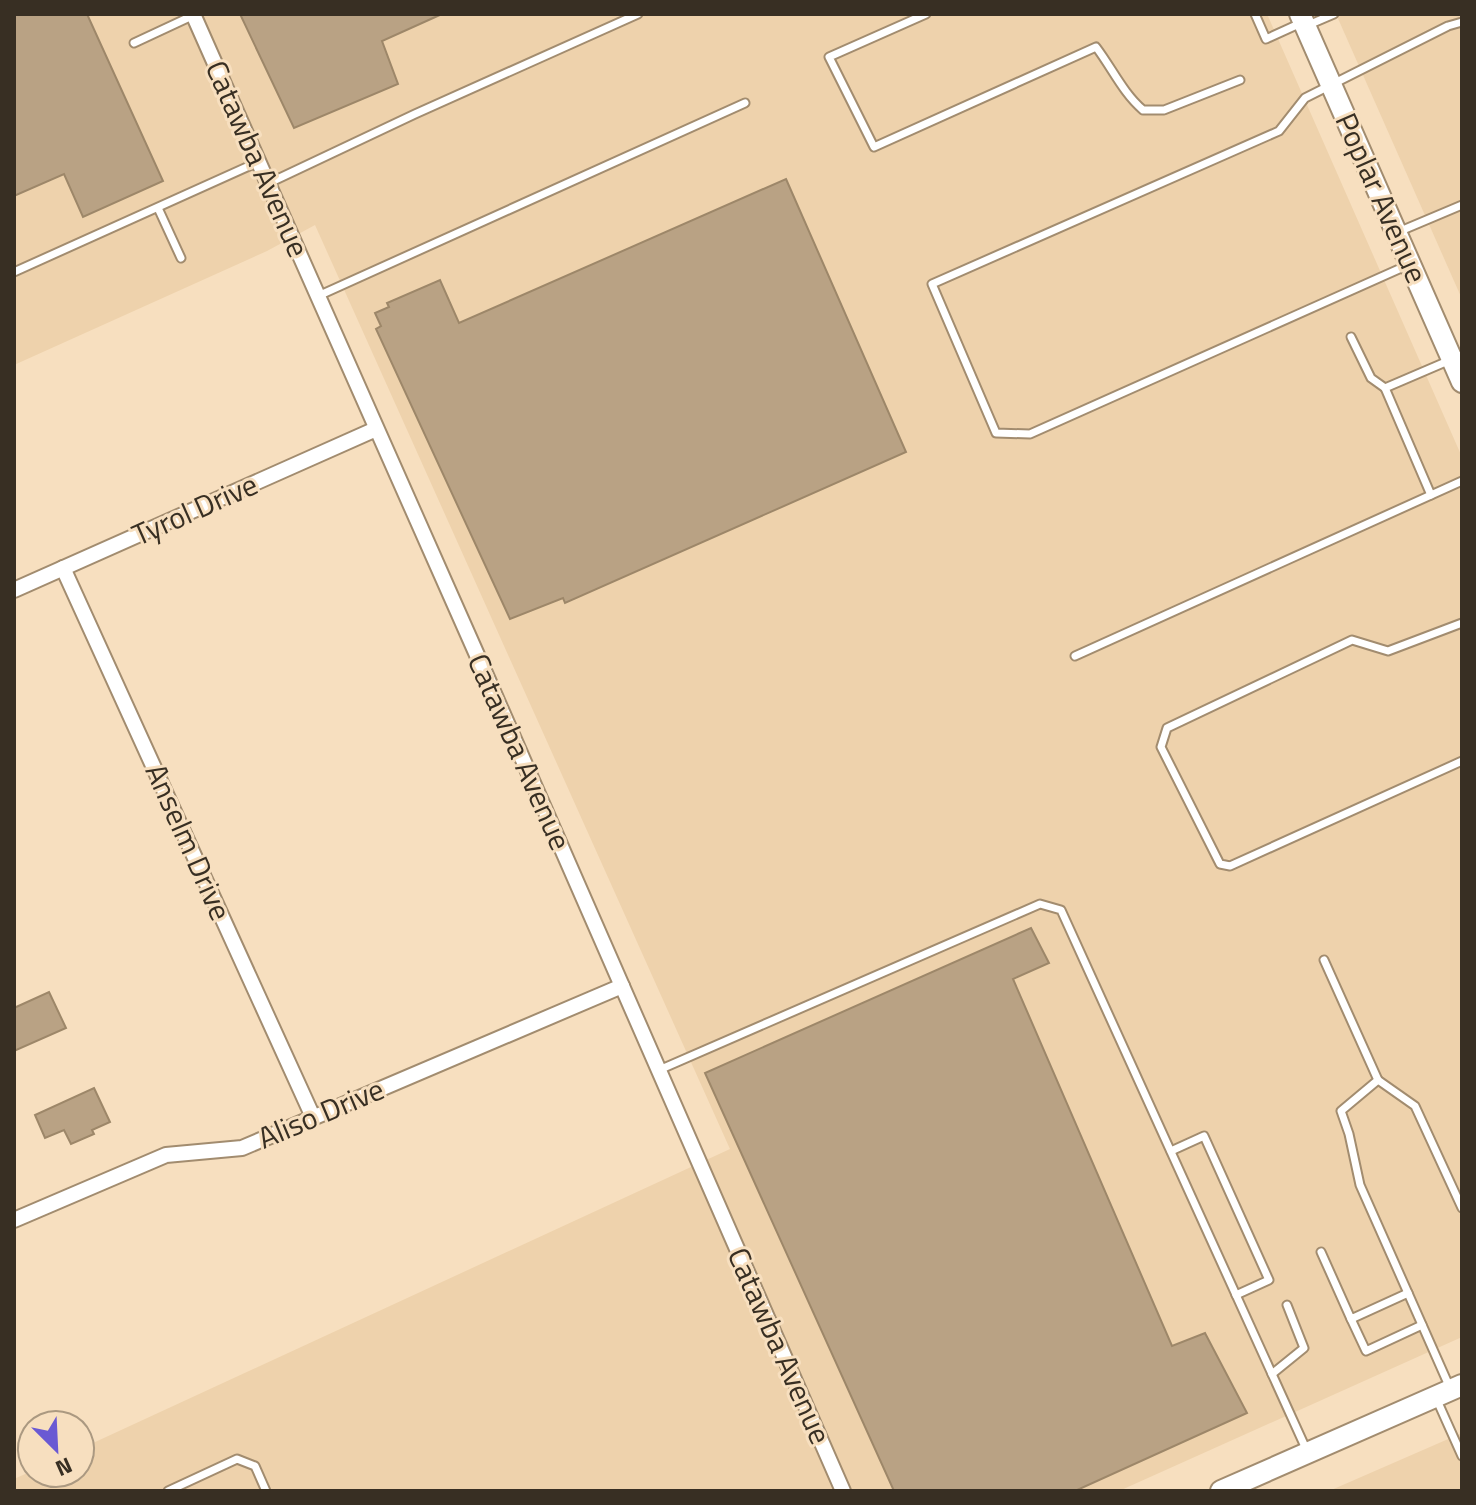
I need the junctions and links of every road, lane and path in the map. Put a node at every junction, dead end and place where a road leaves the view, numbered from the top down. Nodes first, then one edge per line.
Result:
1 (638, 14) edge
2 (926, 14) edge
3 (1255, 14) edge
4 (1334, 14) edge
5 (194, 15) edge
6 (1303, 21) edge
7 (1462, 22) edge
8 (134, 43) dead end
9 (1240, 80) dead end
10 (1331, 84) junction
11 (745, 103) dead end
12 (258, 162) junction
13 (268, 184) junction
14 (1462, 205) edge
15 (158, 208) junction
16 (1396, 233) junction
17 (181, 258) dead end
18 (1410, 264) junction
19 (14, 272) edge
20 (318, 296) junction
21 (1351, 337) dead end
22 (1457, 357) edge
23 (1462, 382) edge
24 (1385, 388) junction
25 (376, 429) junction
26 (1462, 481) edge
27 (1431, 495) junction
28 (63, 568) junction
29 (14, 590) edge
30 (1462, 623) edge
31 (1075, 656) dead end
32 (1462, 761) edge
33 (1324, 960) dead end
34 (622, 986) junction
35 (658, 1070) junction
36 (1378, 1080) junction
37 (313, 1117) junction
38 (1171, 1151) junction
39 (1462, 1208) edge
40 (14, 1220) edge
41 (1321, 1252) dead end
42 (1408, 1293) junction
43 (1236, 1295) junction
44 (1287, 1305) dead end
45 (1351, 1319) junction
46 (1422, 1325) junction
47 (1272, 1374) junction
48 (1449, 1390) edge
49 (1308, 1453) junction
50 (1462, 1456) edge
51 (1256, 1484) edge
52 (168, 1491) edge
53 (266, 1491) edge
54 (843, 1491) edge
55 (1221, 1491) edge

1 - 13 lane
2 - 9 lane
3 - 6 lane
4 - 6 lane
5 - 8 lane
5 - 12 street, Catawba Avenue
6 - 10 street, Poplar Avenue
7 - 10 lane
10 - 16 street, Poplar Avenue
10 - 18 lane
11 - 20 lane
12 - 13 street, Catawba Avenue
12 - 15 lane
13 - 20 street, Catawba Avenue
14 - 16 lane
15 - 17 lane
15 - 19 lane
16 - 18 street, Poplar Avenue
18 - 22 street, Poplar Avenue
20 - 25 street, Catawba Avenue
21 - 24 lane
22 - 23 street, Poplar Avenue
22 - 24 lane
24 - 27 lane
25 - 28 street, Tyrol Drive
25 - 34 street, Catawba Avenue
26 - 27 lane
27 - 31 lane
28 - 29 street, Tyrol Drive
28 - 37 street, Anselm Drive
30 - 32 lane
33 - 36 lane
34 - 35 street, Catawba Avenue
34 - 37 street, Aliso Drive
35 - 38 lane
35 - 54 street, Catawba Avenue
36 - 39 lane
36 - 42 lane
37 - 40 street, Aliso Drive
38 - 43 lane
38 - 43 lane
41 - 45 lane
42 - 45 lane
42 - 46 lane
43 - 47 lane
44 - 47 lane
45 - 46 lane
46 - 48 lane
47 - 49 lane
48 - 49 street
48 - 50 lane
49 - 51 street
51 - 55 street
52 - 53 lane

